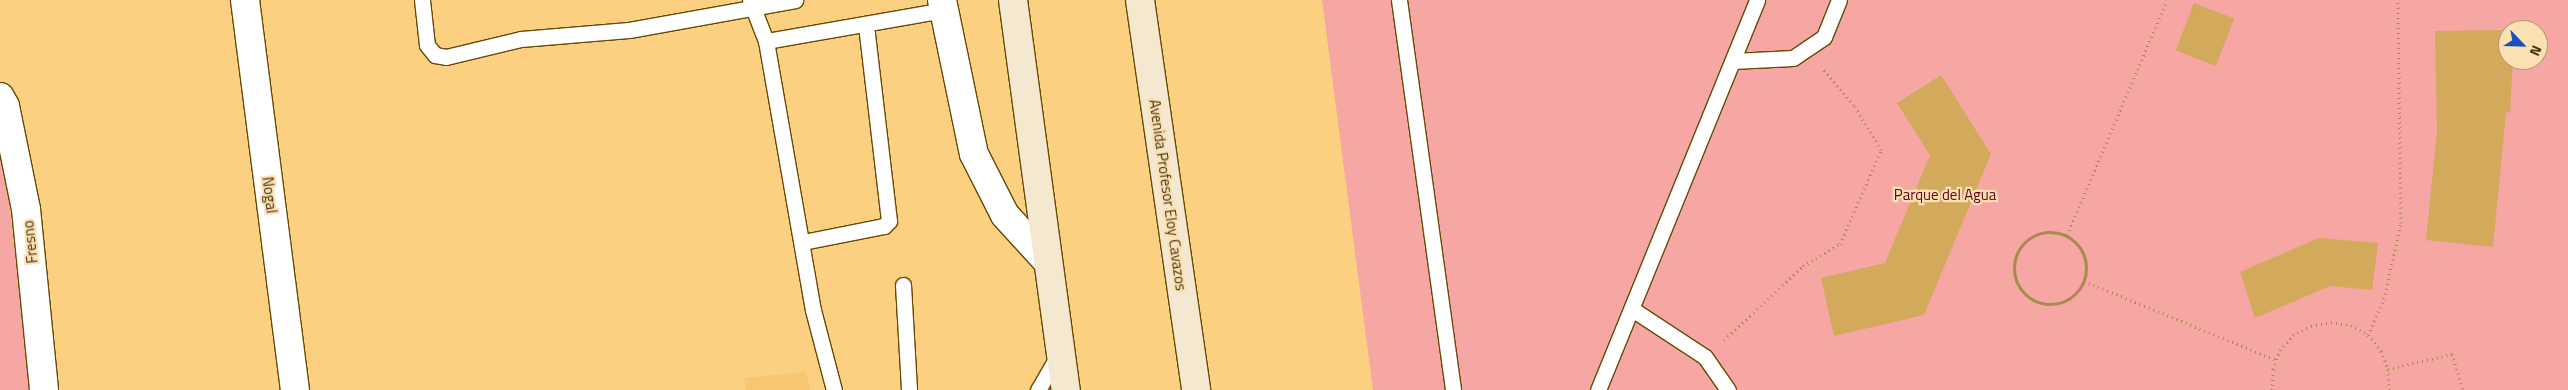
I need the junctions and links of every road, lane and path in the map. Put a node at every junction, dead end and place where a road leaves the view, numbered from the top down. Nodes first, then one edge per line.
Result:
1 (245, 0) edge
2 (422, 0) edge
3 (794, 0) edge
4 (1013, 0) edge
5 (1140, 0) edge
6 (1399, 0) edge
7 (1758, 0) edge
8 (1839, 0) edge
9 (2167, 0) edge
10 (2398, 0) edge
11 (752, 4) edge
12 (943, 5) edge
13 (866, 25) junction
14 (766, 40) junction
15 (1806, 50) junction
16 (1733, 61) junction
17 (0, 97) edge
18 (2067, 235) junction
19 (802, 242) junction
20 (1048, 261) junction
21 (2084, 280) junction
22 (904, 285) dead end
23 (1632, 309) junction
24 (2368, 335) junction
25 (1060, 350) junction
26 (1705, 357) junction
27 (2277, 360) junction
28 (2388, 369) junction
29 (44, 390) edge
30 (295, 390) edge
31 (834, 390) edge
32 (909, 390) edge
33 (1038, 390) edge
34 (1066, 390) edge
35 (1196, 390) edge
36 (1453, 390) edge
37 (1598, 390) edge
38 (1728, 390) edge
39 (2272, 390) edge
40 (2389, 390) edge
41 (2463, 390) edge

1 - 30 street, Nogal
2 - 11 lane
3 - 11 lane
4 - 20 main road
5 - 35 main road, Avenida Profesor Eloy Cavazos
6 - 36 lane
7 - 16 lane
8 - 15 lane
9 - 18 path
10 - 24 path
11 - 14 lane
12 - 13 lane
12 - 20 street
13 - 14 lane
13 - 19 lane
14 - 19 lane
15 - 16 lane
15 - 26 path
16 - 23 lane
17 - 29 street, Fresno
18 - 21 path
18 - 21 path
19 - 31 lane
20 - 25 main road
21 - 27 path
22 - 32 lane
23 - 26 lane
23 - 37 lane
24 - 27 path
24 - 28 path
25 - 33 lane
25 - 34 main road
26 - 38 lane
27 - 39 path
28 - 40 path
28 - 41 path

